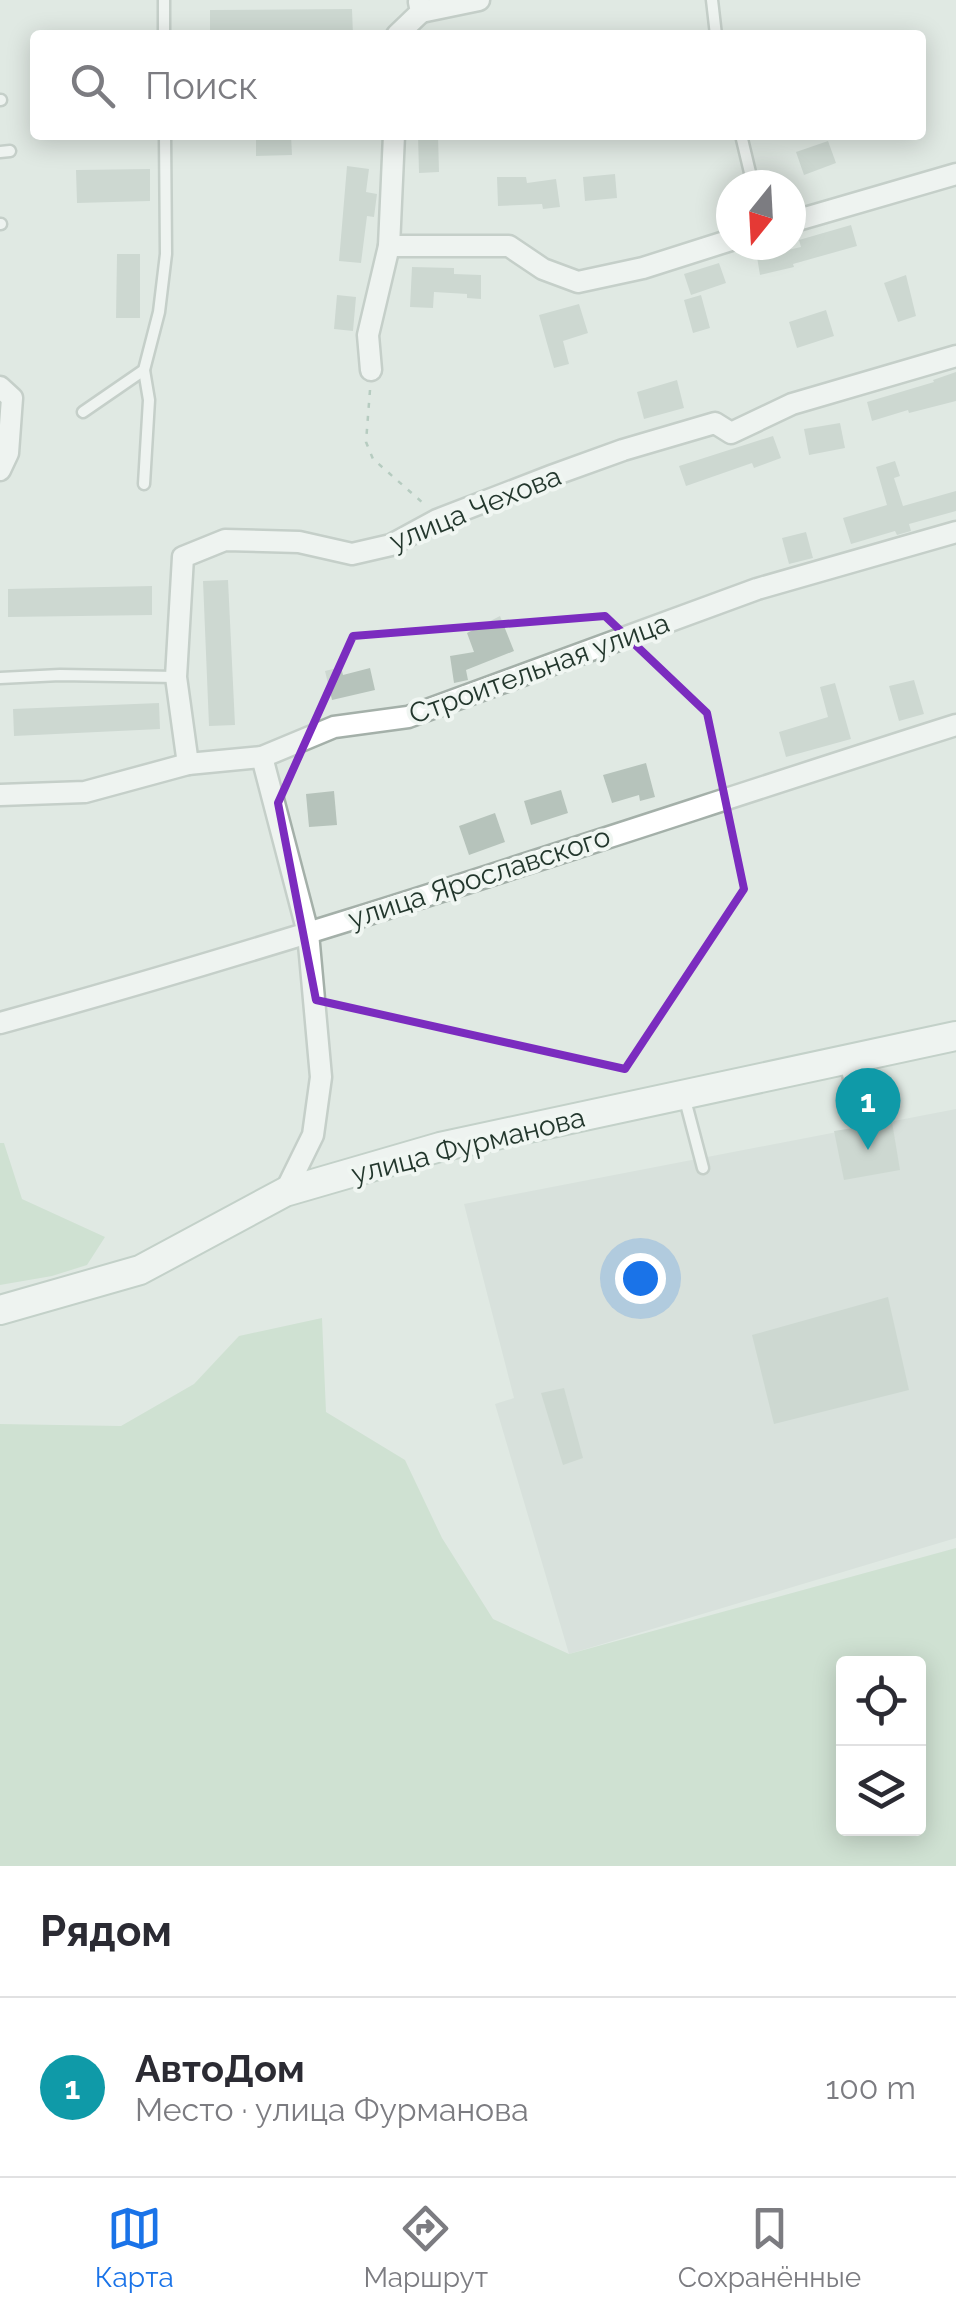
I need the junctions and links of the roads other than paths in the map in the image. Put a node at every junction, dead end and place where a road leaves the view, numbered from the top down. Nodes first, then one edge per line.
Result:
1 (164, 0) edge
2 (478, 0) edge
3 (712, 0) edge
4 (420, 6) edge
5 (164, 30) edge
6 (401, 30) edge
7 (715, 30) edge
8 (164, 140) edge
9 (394, 140) edge
10 (742, 140) edge
11 (749, 170) edge
12 (956, 174) edge
13 (806, 218) edge
14 (716, 245) edge
15 (389, 246) junction
16 (956, 356) edge
17 (144, 370) junction
18 (372, 370) road end
19 (0, 386) edge
20 (83, 412) dead end
21 (0, 470) edge
22 (144, 484) dead end
23 (956, 532) edge
24 (176, 677) junction
25 (0, 678) edge
26 (956, 725) edge
27 (262, 757) junction
28 (188, 764) junction
29 (0, 794) edge
30 (308, 933) junction
31 (0, 1023) edge
32 (956, 1036) edge
33 (844, 1060) junction
34 (683, 1095) junction
35 (858, 1114) dead end
36 (704, 1168) dead end
37 (285, 1192) junction
38 (0, 1310) edge

1 - 5 lane
2 - 4 street
3 - 7 lane
4 - 6 street
8 - 17 lane
9 - 15 street
10 - 11 lane
12 - 13 street
14 - 15 street
15 - 18 street
16 - 24 street, улица Чехова
17 - 20 lane
17 - 22 lane
19 - 21 street
23 - 27 street, Строительная улица
24 - 25 lane
24 - 28 street, улица Чехова
26 - 30 street, улица Ярославского
27 - 28 street, Строительная улица
27 - 30 street
28 - 29 street, Строительная улица
30 - 31 street, улица Ярославского
30 - 37 street
32 - 33 main road, улица Фурманова
33 - 34 main road, улица Фурманова
33 - 35 lane
34 - 36 lane
34 - 37 main road, улица Фурманова
37 - 38 main road, улица Фурманова

